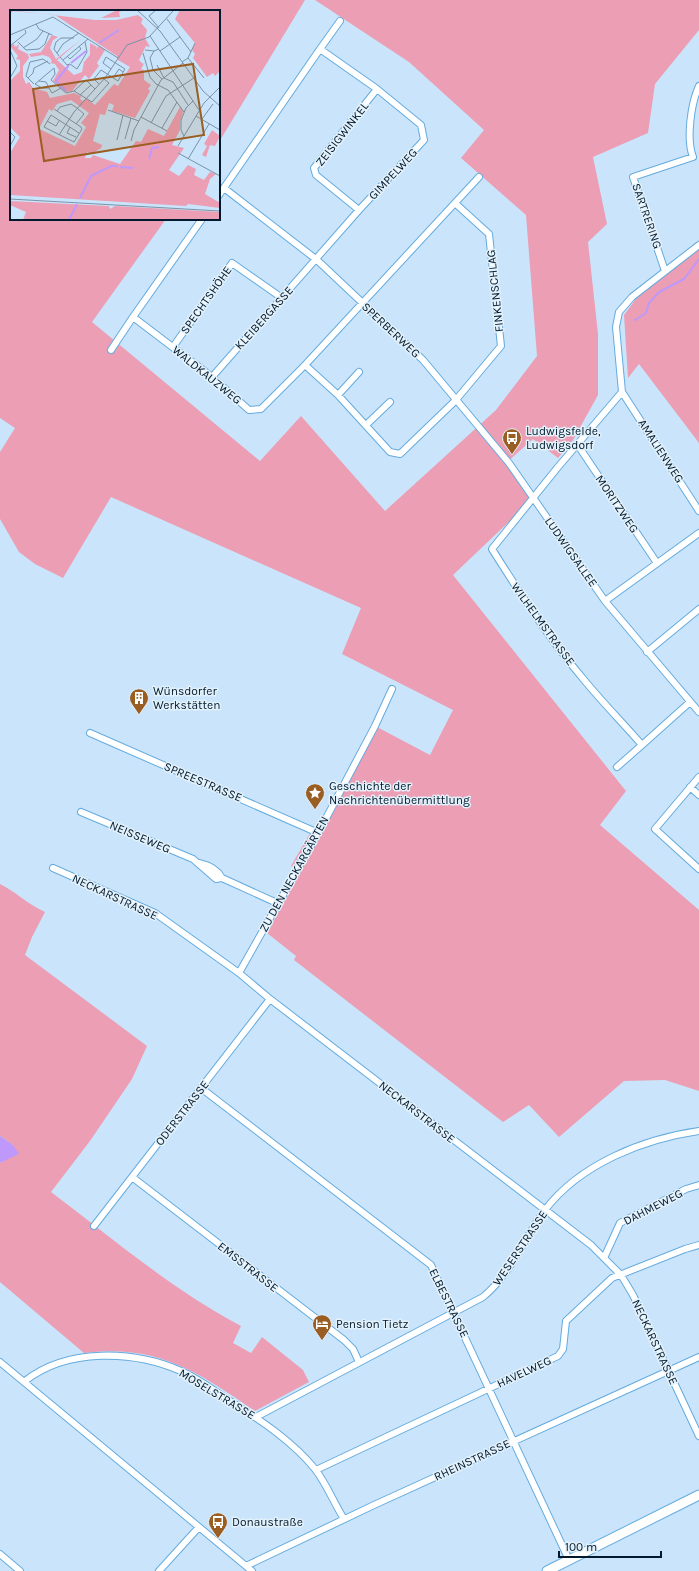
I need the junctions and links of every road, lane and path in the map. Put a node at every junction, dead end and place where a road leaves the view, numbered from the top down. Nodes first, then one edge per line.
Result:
1 (340, 21) dead end
2 (320, 49) junction
3 (699, 86) edge
4 (377, 89) junction
5 (696, 156) edge
6 (479, 177) dead end
7 (224, 188) junction
8 (220, 194) edge
9 (456, 204) junction
10 (359, 210) junction
11 (201, 220) edge
12 (699, 245) edge
13 (317, 260) junction
14 (665, 271) junction
15 (282, 298) junction
16 (362, 302) junction
17 (134, 317) junction
18 (174, 347) junction
19 (111, 350) dead end
20 (305, 365) junction
21 (359, 372) dead end
22 (212, 377) junction
23 (622, 392) junction
24 (338, 395) junction
25 (455, 401) junction
26 (390, 402) dead end
27 (366, 425) junction
28 (577, 444) junction
29 (534, 498) junction
30 (699, 511) edge
31 (699, 533) edge
32 (657, 563) junction
33 (605, 601) junction
34 (699, 609) edge
35 (646, 652) junction
36 (392, 689) dead end
37 (690, 702) junction
38 (699, 712) edge
39 (90, 733) dead end
40 (642, 745) junction
41 (618, 768) dead end
42 (699, 776) edge
43 (690, 787) junction
44 (699, 795) edge
45 (81, 812) dead end
46 (316, 832) junction
47 (53, 868) dead end
48 (699, 869) edge
49 (278, 903) junction
50 (239, 973) junction
51 (270, 999) junction
52 (201, 1088) junction
53 (699, 1131) edge
54 (132, 1177) junction
55 (699, 1185) edge
56 (545, 1210) junction
57 (94, 1226) dead end
58 (699, 1245) edge
59 (604, 1258) junction
60 (620, 1275) junction
61 (454, 1314) junction
62 (699, 1357) edge
63 (0, 1362) edge
64 (359, 1362) junction
65 (668, 1370) junction
66 (25, 1382) junction
67 (489, 1388) junction
68 (256, 1417) junction
69 (699, 1436) edge
70 (513, 1441) junction
71 (316, 1470) junction
72 (699, 1495) edge
73 (344, 1519) junction
74 (199, 1527) junction
75 (0, 1554) edge
76 (569, 1560) junction
77 (246, 1566) junction
78 (20, 1571) edge
79 (159, 1571) edge
80 (252, 1571) edge
81 (547, 1571) edge

1 - 2 street
2 - 4 street, GIMPELWEG
2 - 7 street
3 - 5 street, SARTRERING
4 - 10 street, ZEISIGWINKEL
4 - 10 street, GIMPELWEG
5 - 14 street, SARTRERING
6 - 9 street
7 - 8 street
7 - 13 street, SPERBERWEG
9 - 16 street
9 - 25 street, FINKENSCHLAG
10 - 13 street, GIMPELWEG
11 - 17 street
12 - 14 street
13 - 15 street, KLEIBERGASSE
13 - 16 street, SPERBERWEG
14 - 23 street
15 - 18 street, SPECHTSHÖHE
15 - 22 street, KLEIBERGASSE
16 - 20 street, WALDKAUZWEG
16 - 25 street, SPERBERWEG
17 - 18 street, WALDKAUZWEG
17 - 19 street
18 - 22 street, WALDKAUZWEG
20 - 22 street, WALDKAUZWEG
20 - 24 street
21 - 24 street
23 - 28 street
23 - 30 street, AMALIENWEG
24 - 27 street
25 - 27 street, FINKENSCHLAG
25 - 29 street, SPERBERWEG
26 - 27 street
28 - 29 street
28 - 32 street, MORITZWEG
29 - 33 street, LUDWIGSALLEE
29 - 40 street, WILHELMSTRASSE
31 - 32 street
32 - 33 street
33 - 35 street, LUDWIGSALLEE
34 - 35 street
35 - 37 street, LUDWIGSALLEE
36 - 46 street, ZU DEN NECKARGÄRTEN
37 - 38 street, LUDWIGSALLEE
37 - 40 street
39 - 46 street, SPREESTRASSE
40 - 41 street
42 - 43 street
43 - 44 street
43 - 48 street
45 - 49 street, NEISSEWEG
46 - 49 street, ZU DEN NECKARGÄRTEN
47 - 50 street, NECKARSTRASSE
49 - 50 street, ZU DEN NECKARGÄRTEN
50 - 51 street, NECKARSTRASSE
51 - 52 street, ODERSTRASSE
51 - 56 street, NECKARSTRASSE
52 - 54 street, ODERSTRASSE
52 - 61 street, ELBESTRASSE
53 - 56 street, WESERSTRASSE
54 - 57 street, ODERSTRASSE
54 - 64 street, EMSSTRASSE
55 - 59 street, DAHMEWEG
56 - 59 street, NECKARSTRASSE
56 - 61 street, WESERSTRASSE
58 - 60 street, HAVELWEG
59 - 60 street, NECKARSTRASSE
60 - 65 street, NECKARSTRASSE
60 - 67 street, HAVELWEG
61 - 64 street, WESERSTRASSE
61 - 67 street, ELBESTRASSE
62 - 65 street, RHEINSTRASSE
63 - 66 street
64 - 68 street, WESERSTRASSE
65 - 69 street, NECKARSTRASSE
65 - 70 street, RHEINSTRASSE
66 - 68 street, MOSELSTRASSE
66 - 74 street
67 - 70 street, ELBESTRASSE
67 - 71 street, HAVELWEG
68 - 71 street, MOSELSTRASSE
70 - 73 street, RHEINSTRASSE
70 - 76 street, ELBESTRASSE
71 - 73 street, MOSELSTRASSE
72 - 76 main road
73 - 77 street, RHEINSTRASSE
74 - 77 street
74 - 79 street
75 - 78 street
76 - 81 main road
77 - 80 street

